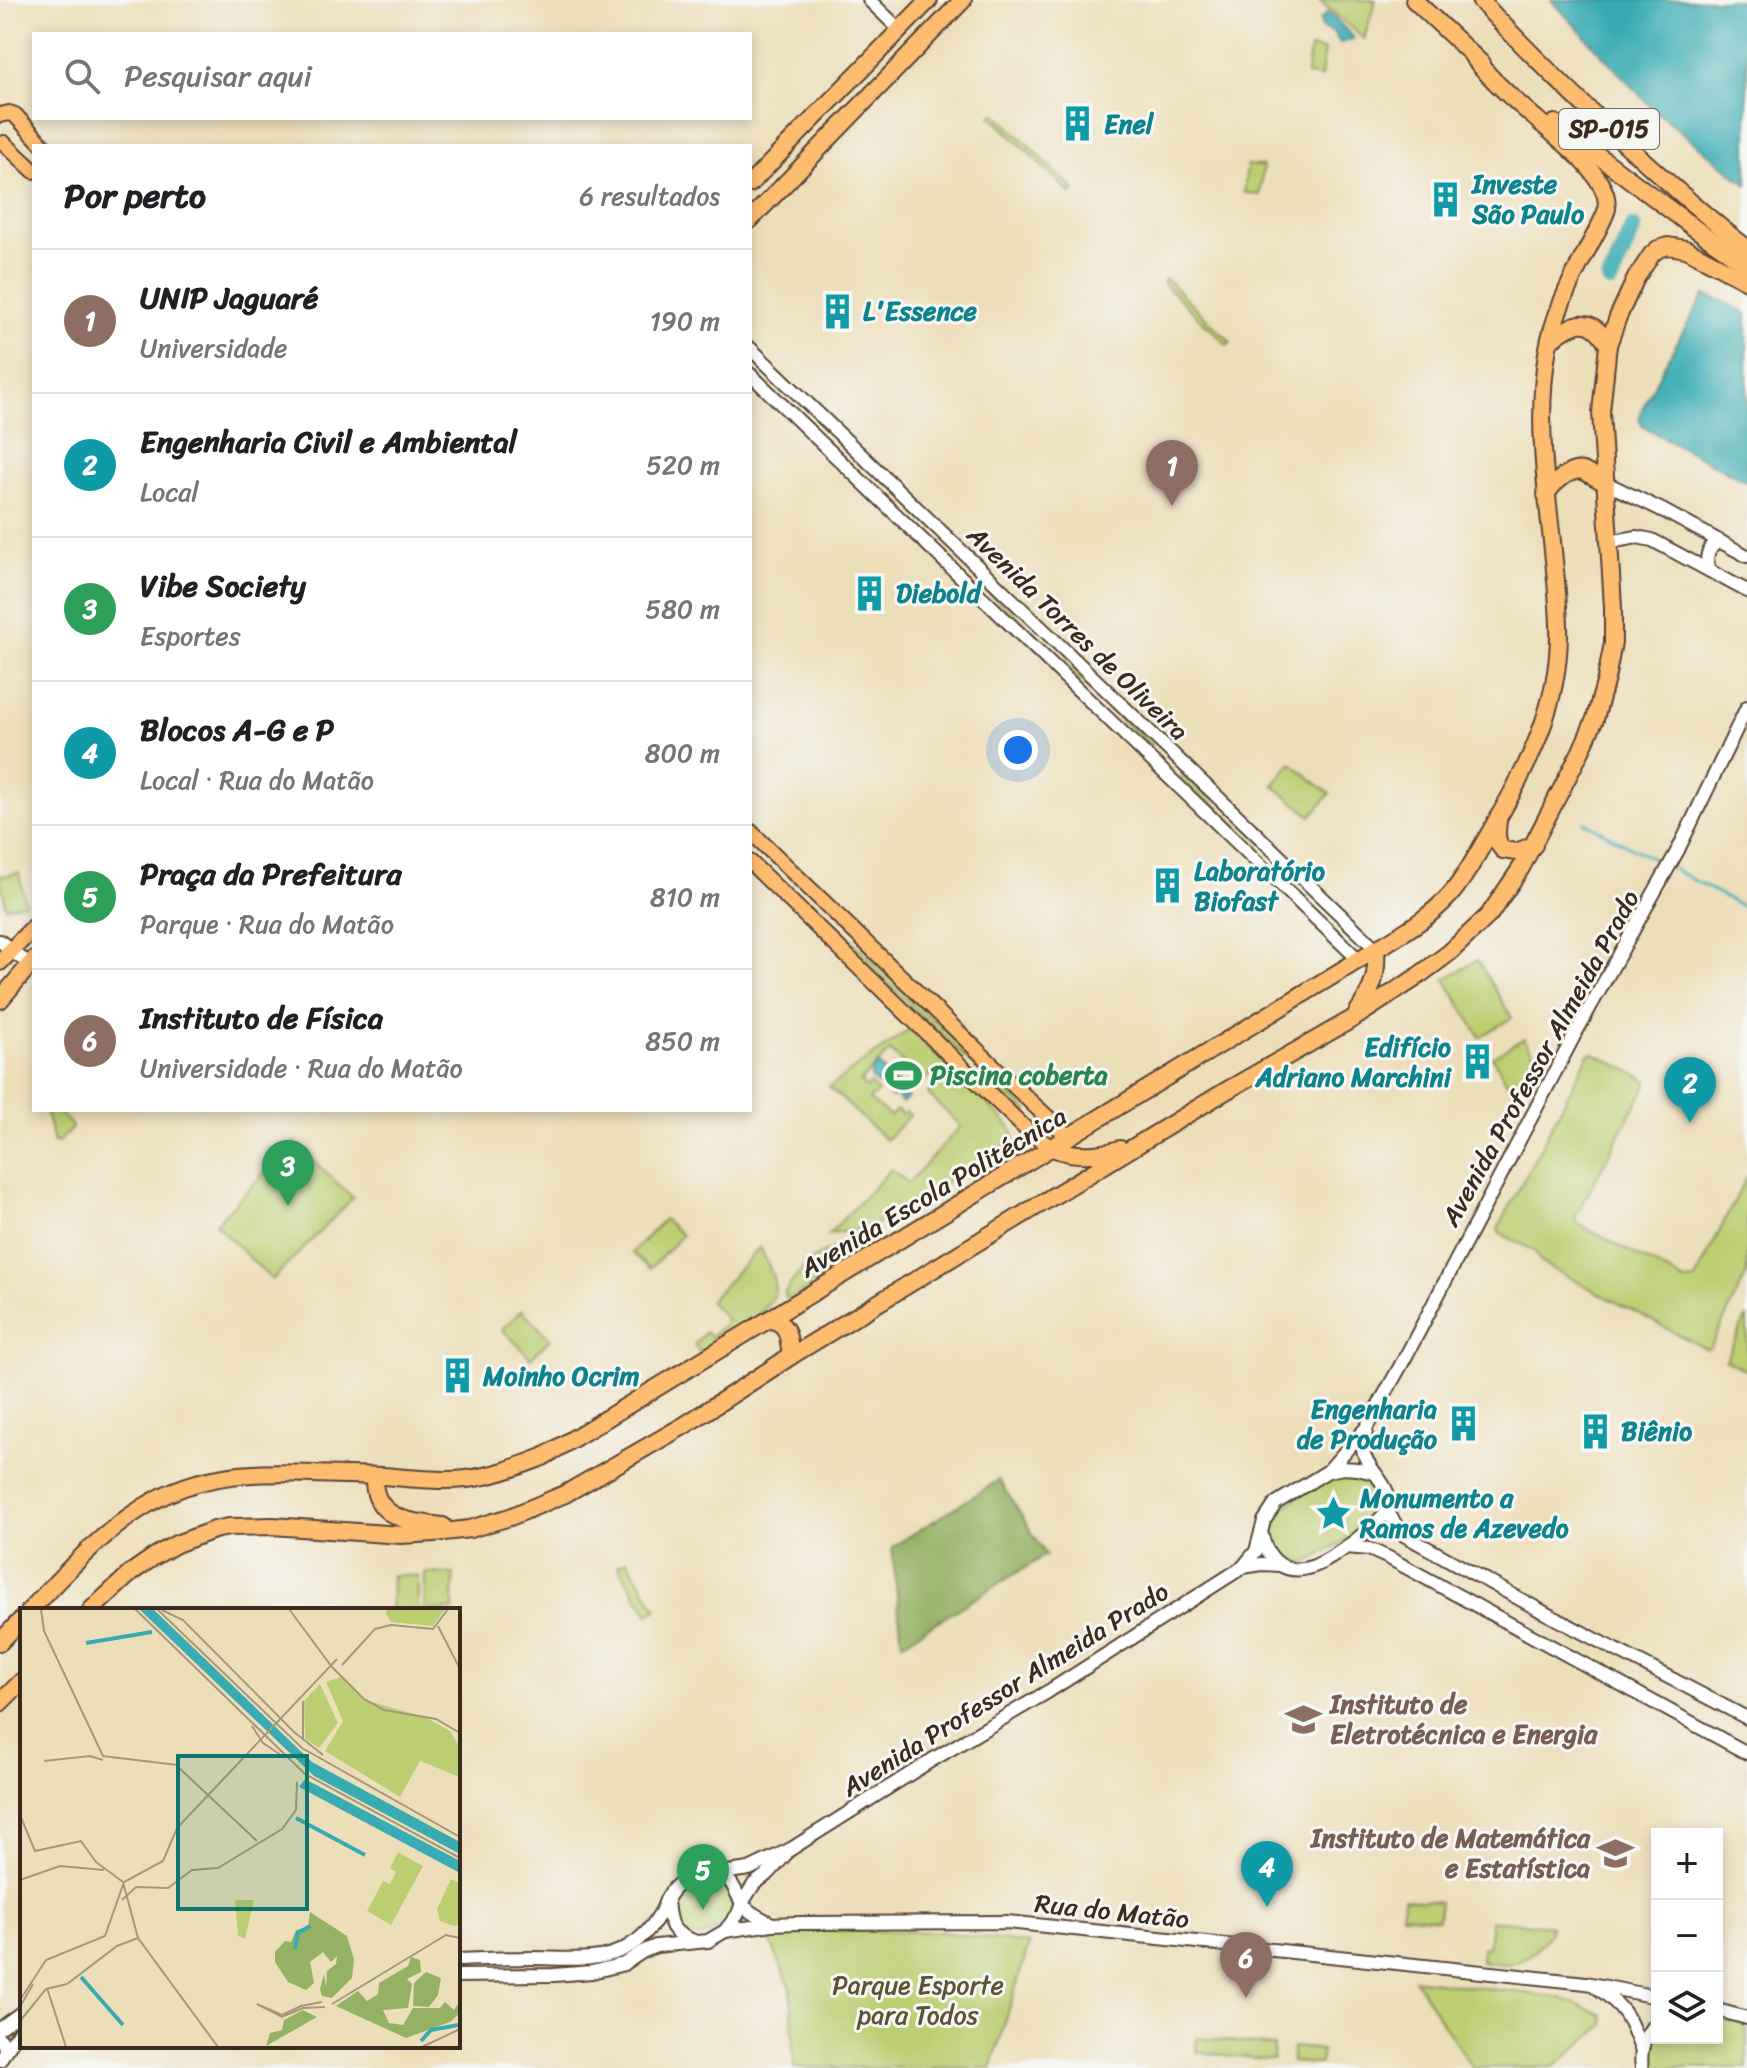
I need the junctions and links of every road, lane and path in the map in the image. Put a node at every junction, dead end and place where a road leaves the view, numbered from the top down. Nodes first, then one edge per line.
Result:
1 (869, 0) edge
2 (929, 0) edge
3 (963, 0) edge
4 (1414, 0) edge
5 (1480, 0) edge
6 (900, 30) junction
7 (1473, 57) junction
8 (0, 115) edge
9 (22, 124) junction
10 (2, 142) edge
11 (42, 144) edge
12 (32, 169) edge
13 (752, 182) edge
14 (752, 218) edge
15 (1747, 248) edge
16 (1747, 265) edge
17 (1747, 281) edge
18 (1550, 341) junction
19 (1608, 345) junction
20 (752, 350) edge
21 (752, 376) edge
22 (856, 450) junction
23 (843, 463) junction
24 (1606, 483) junction
25 (1546, 495) junction
26 (917, 508) junction
27 (903, 522) junction
28 (1609, 542) junction
29 (1721, 542) junction
30 (1747, 556) edge
31 (977, 566) junction
32 (1710, 571) junction
33 (963, 579) junction
34 (1747, 591) edge
35 (1747, 707) edge
36 (1498, 818) junction
37 (752, 833) edge
38 (1534, 845) junction
39 (1278, 855) junction
40 (752, 864) edge
41 (1265, 869) junction
42 (32, 929) edge
43 (1376, 949) junction
44 (4, 951) edge
45 (879, 956) junction
46 (1359, 960) junction
47 (32, 961) edge
48 (32, 962) edge
49 (864, 972) junction
50 (0, 1000) edge
51 (1354, 1018) junction
52 (1069, 1137) junction
53 (1139, 1143) junction
54 (1052, 1148) junction
55 (771, 1320) junction
56 (791, 1356) junction
57 (1366, 1428) junction
58 (1328, 1471) junction
59 (1374, 1473) junction
60 (374, 1476) junction
61 (1387, 1511) junction
62 (470, 1529) junction
63 (1261, 1532) junction
64 (1346, 1547) junction
65 (1280, 1565) junction
66 (1243, 1567) junction
67 (32, 1608) edge
68 (93, 1608) edge
69 (20, 1621) edge
70 (0, 1642) edge
71 (20, 1683) edge
72 (0, 1703) edge
73 (1747, 1718) edge
74 (1747, 1753) edge
75 (791, 1849) junction
76 (714, 1874) junction
77 (667, 1898) junction
78 (742, 1903) junction
79 (772, 1924) junction
80 (725, 1931) junction
81 (698, 1943) junction
82 (460, 1960) edge
83 (460, 1976) edge
84 (1590, 1983) junction
85 (1651, 1996) edge
86 (1723, 2012) edge
87 (20, 2013) edge
88 (1747, 2018) edge
89 (0, 2028) edge
90 (1651, 2028) edge
91 (20, 2030) edge
92 (1641, 2049) junction
93 (3, 2051) edge
94 (8, 2068) edge
95 (1642, 2068) edge

1 - 6 street
2 - 6 highway
3 - 14 highway
4 - 7 highway
5 - 15 highway, SP-015
6 - 13 highway
7 - 16 highway
7 - 18 highway, Avenida Escola Politécnica
8 - 9 main road
9 - 10 main road
9 - 11 main road
10 - 12 main road
17 - 19 highway
18 - 19 highway
18 - 25 highway, Avenida Escola Politécnica
19 - 24 highway
20 - 22 street, Avenida Torres de Oliveira
21 - 23 street, Avenida Torres de Oliveira
22 - 23 street
22 - 26 street, Avenida Torres de Oliveira
23 - 27 street, Avenida Torres de Oliveira
24 - 25 highway
24 - 28 highway
24 - 29 street
25 - 36 highway, Avenida Escola Politécnica
26 - 27 street
26 - 31 street, Avenida Torres de Oliveira
27 - 33 street, Avenida Torres de Oliveira
28 - 32 street
28 - 38 highway
29 - 30 street
29 - 32 street
31 - 33 street
31 - 39 street, Avenida Torres de Oliveira
32 - 34 street
33 - 41 street, Avenida Torres de Oliveira
35 - 57 street, Avenida Professor Almeida Prado
36 - 38 highway
36 - 43 highway, Avenida Escola Politécnica
37 - 45 main road
38 - 51 highway
39 - 41 street
39 - 43 street, Avenida Torres de Oliveira
40 - 49 main road
41 - 46 street, Avenida Torres de Oliveira
42 - 44 highway
43 - 46 highway, Avenida Escola Politécnica
43 - 51 highway
44 - 47 street
45 - 49 main road
45 - 52 main road
46 - 52 highway, Avenida Escola Politécnica
48 - 50 highway
49 - 54 main road
51 - 53 highway
52 - 54 highway, Avenida Escola Politécnica
53 - 54 highway
53 - 56 highway
54 - 55 highway, Avenida Escola Politécnica
55 - 56 highway
55 - 60 highway, Avenida Escola Politécnica
56 - 62 highway
57 - 58 street, Avenida Professor Almeida Prado
57 - 59 street
58 - 59 street
58 - 63 street
59 - 61 street
60 - 62 highway
60 - 67 highway, Avenida Escola Politécnica
61 - 64 street
61 - 73 street
62 - 68 highway
63 - 65 street
63 - 66 street
64 - 65 street
64 - 74 street
65 - 66 street, Avenida Professor Almeida Prado
66 - 75 street, Avenida Professor Almeida Prado
69 - 70 highway
71 - 72 highway
75 - 76 street, Avenida Professor Almeida Prado
75 - 78 street, Avenida Professor Almeida Prado
76 - 77 street
76 - 78 street
77 - 81 street
77 - 82 street
78 - 79 street
78 - 80 street
79 - 80 street, Rua do Matão
79 - 84 street, Rua do Matão
80 - 81 street
81 - 83 street
84 - 85 street, Rua do Matão
84 - 92 street
86 - 88 street
87 - 89 street
90 - 92 street
91 - 93 street
92 - 95 street
93 - 94 street

